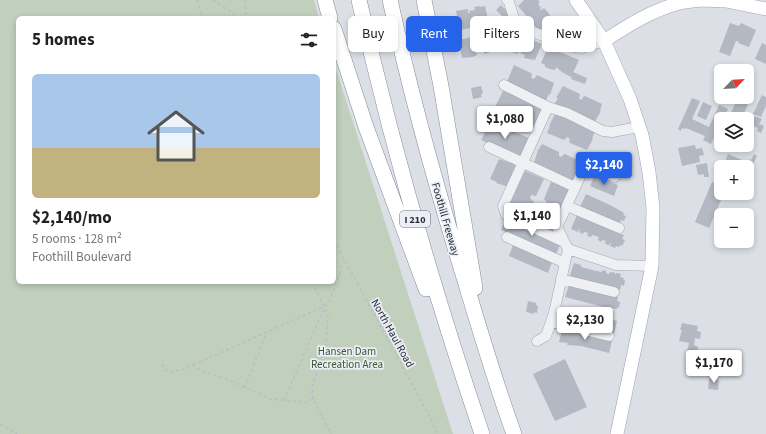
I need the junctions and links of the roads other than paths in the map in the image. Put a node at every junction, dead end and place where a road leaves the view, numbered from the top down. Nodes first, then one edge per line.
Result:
1 (325, 0) edge
2 (359, 0) edge
3 (390, 0) edge
4 (424, 0) edge
5 (507, 0) edge
6 (576, 0) edge
7 (702, 0) edge
8 (726, 0) edge
9 (680, 1) edge
10 (750, 2) edge
11 (766, 9) edge
12 (329, 16) edge
13 (513, 16) edge
14 (534, 33) edge
15 (336, 35) edge
16 (604, 41) junction
17 (504, 85) dead end
18 (548, 107) junction
19 (639, 127) junction
20 (489, 146) dead end
21 (523, 162) junction
22 (616, 177) dead end
23 (576, 186) junction
24 (567, 206) junction
25 (620, 228) dead end
26 (507, 237) dead end
27 (566, 246) junction
28 (565, 263) junction
29 (652, 266) junction
30 (562, 280) junction
31 (614, 292) dead end
32 (551, 322) junction
33 (482, 336) junction
34 (609, 336) dead end
35 (537, 341) dead end
36 (481, 434) edge
37 (514, 434) edge
38 (617, 434) edge

1 - 12 highway
2 - 36 highway, I 210
3 - 33 highway, Foothill Freeway / I 210
4 - 33 highway
5 - 13 lane
6 - 16 main road
7 - 8 main road
7 - 9 main road
8 - 10 main road
9 - 16 main road
10 - 11 main road
14 - 16 lane
15 - 36 highway
16 - 19 main road
17 - 18 lane
18 - 19 lane
18 - 21 lane
19 - 29 main road
20 - 21 lane
21 - 23 lane
21 - 27 lane
22 - 23 lane
23 - 24 lane
24 - 25 lane
24 - 27 lane
26 - 28 lane
27 - 28 lane
27 - 29 lane
28 - 30 lane
29 - 38 main road
30 - 31 lane
30 - 32 lane
32 - 34 lane
32 - 35 lane
33 - 37 highway, Foothill Freeway / I 210

